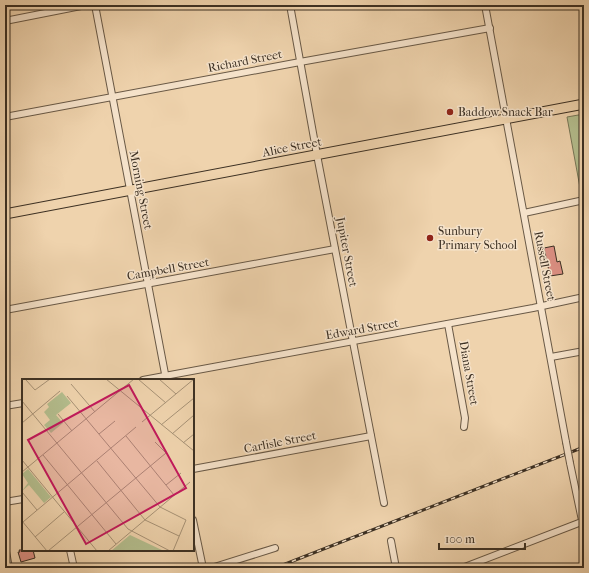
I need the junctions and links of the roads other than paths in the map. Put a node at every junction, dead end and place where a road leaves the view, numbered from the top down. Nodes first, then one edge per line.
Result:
1 (86, 5) edge
2 (95, 5) edge
3 (290, 5) edge
4 (485, 5) edge
5 (5, 21) edge
6 (490, 28) junction
7 (300, 62) junction
8 (112, 97) junction
9 (584, 104) edge
10 (5, 117) edge
11 (506, 119) junction
12 (317, 155) junction
13 (130, 190) junction
14 (584, 200) edge
15 (524, 213) junction
16 (5, 214) edge
17 (335, 249) junction
18 (148, 284) junction
19 (584, 297) edge
20 (541, 306) junction
21 (5, 310) edge
22 (448, 324) junction
23 (353, 342) junction
24 (584, 351) edge
25 (551, 357) junction
26 (166, 378) edge
27 (154, 379) edge
28 (22, 403) edge
29 (5, 406) edge
30 (464, 427) dead end
31 (371, 436) junction
32 (194, 469) edge
33 (22, 499) edge
34 (5, 502) edge
35 (384, 503) dead end
36 (583, 521) edge
37 (194, 525) edge
38 (584, 530) edge
39 (391, 541) dead end
40 (5, 546) edge
41 (275, 548) dead end
42 (70, 551) edge
43 (9, 568) edge
44 (74, 568) edge
45 (203, 568) edge
46 (211, 568) edge
47 (396, 568) edge
48 (462, 568) edge

1 - 5 street
2 - 8 street, Morning Street
3 - 7 street, Jupiter Street
4 - 6 street, Russell Street
6 - 7 street, Richard Street
6 - 11 street, Russell Street
7 - 8 street, Richard Street
7 - 12 street, Jupiter Street
8 - 10 street, Richard Street
8 - 13 street, Morning Street
9 - 11 main road, Alice Street
11 - 12 main road, Alice Street
11 - 15 street, Russell Street
12 - 13 main road, Alice Street
12 - 17 street, Jupiter Street
13 - 16 main road, Alice Street
13 - 18 street, Morning Street
14 - 15 street
15 - 20 street, Russell Street
17 - 18 street, Campbell Street
17 - 23 street, Jupiter Street
18 - 21 street, Campbell Street
18 - 26 street, Morning Street
19 - 20 street, Edward Street
20 - 22 street, Edward Street
20 - 25 street, Russell Street
22 - 23 street, Edward Street
22 - 30 street, Diana Street
23 - 26 street, Edward Street
23 - 31 street, Jupiter Street
24 - 25 street
25 - 36 street, Russell Street, bridge
26 - 27 street, Edward Street
28 - 29 street
31 - 32 street, Carlisle Street
31 - 35 street, Jupiter Street
33 - 34 street
36 - 38 street, Russell Street
36 - 48 street
37 - 45 street
39 - 47 street
40 - 43 street
41 - 46 street
42 - 44 street

